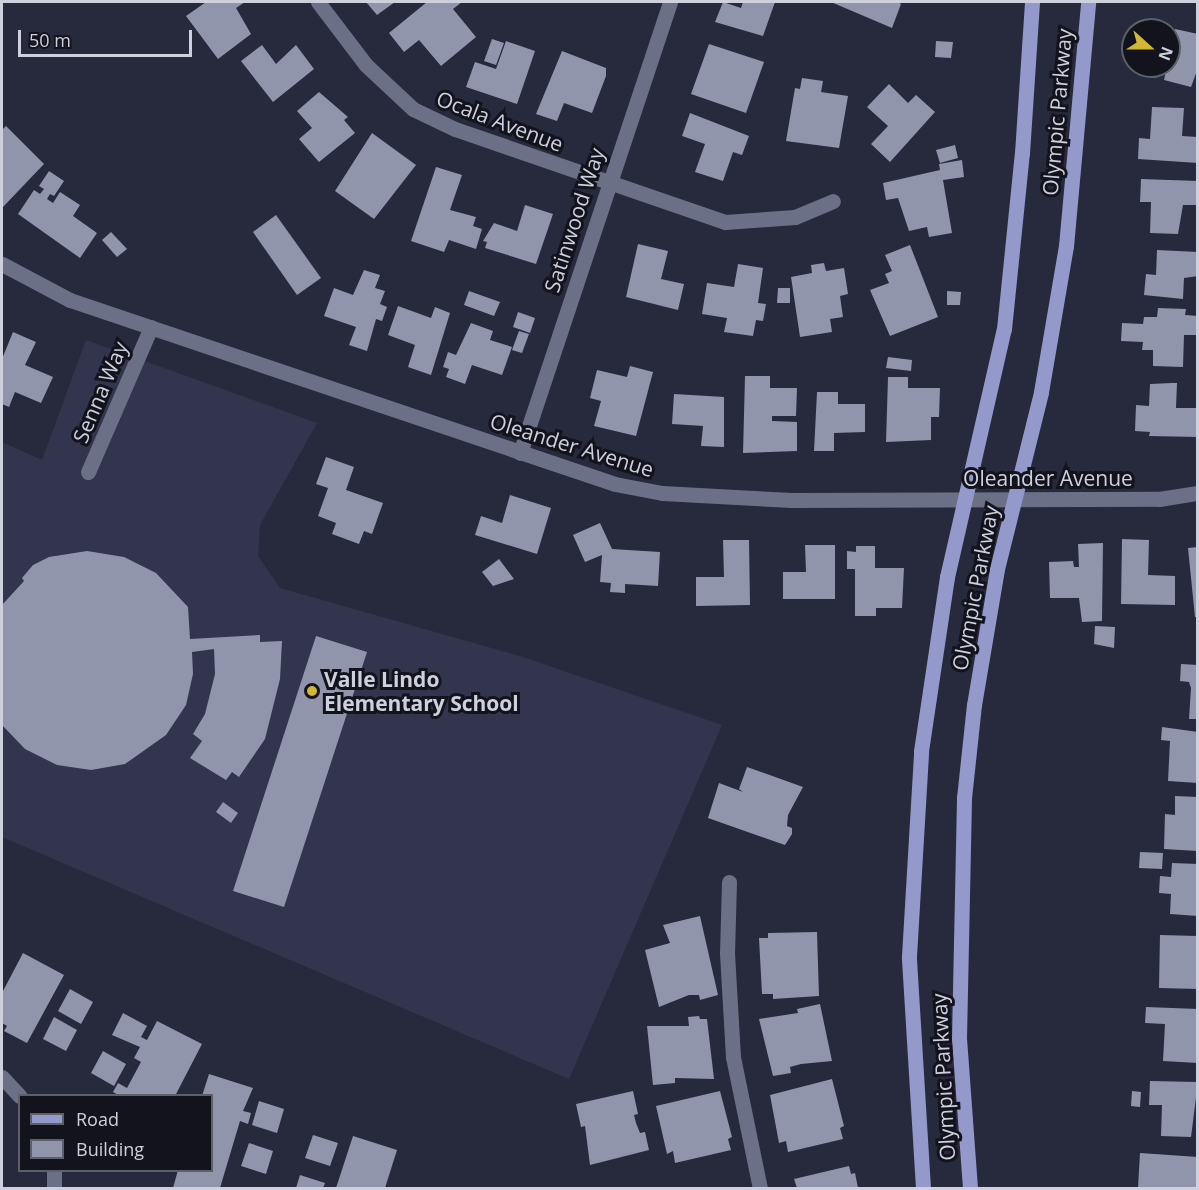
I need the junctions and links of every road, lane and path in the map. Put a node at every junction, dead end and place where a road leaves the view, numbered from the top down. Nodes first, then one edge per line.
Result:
1 (318, 2) edge
2 (670, 2) edge
3 (1032, 2) edge
4 (1088, 2) edge
5 (608, 183) junction
6 (833, 201) dead end
7 (2, 264) edge
8 (151, 327) junction
9 (520, 453) junction
10 (88, 472) dead end
11 (1197, 493) edge
12 (967, 499) junction
13 (1014, 499) junction
14 (729, 882) dead end
15 (2, 1077) edge
16 (18, 1094) edge
17 (54, 1172) edge
18 (54, 1188) edge
19 (759, 1188) edge
20 (923, 1188) edge
21 (970, 1188) edge

1 - 5 street, Ocala Avenue
2 - 5 street, Satinwood Way
3 - 12 main road, Olympic Parkway
4 - 13 main road, Olympic Parkway
5 - 6 street, Ocala Avenue
5 - 9 street, Satinwood Way
7 - 8 street, Oleander Avenue
8 - 9 street, Oleander Avenue
8 - 10 street, Senna Way
9 - 12 street, Oleander Avenue
11 - 13 street, Oleander Avenue
12 - 13 street, Oleander Avenue
12 - 20 main road, Olympic Parkway
13 - 21 main road, Olympic Parkway
14 - 19 street
15 - 16 street
17 - 18 street

